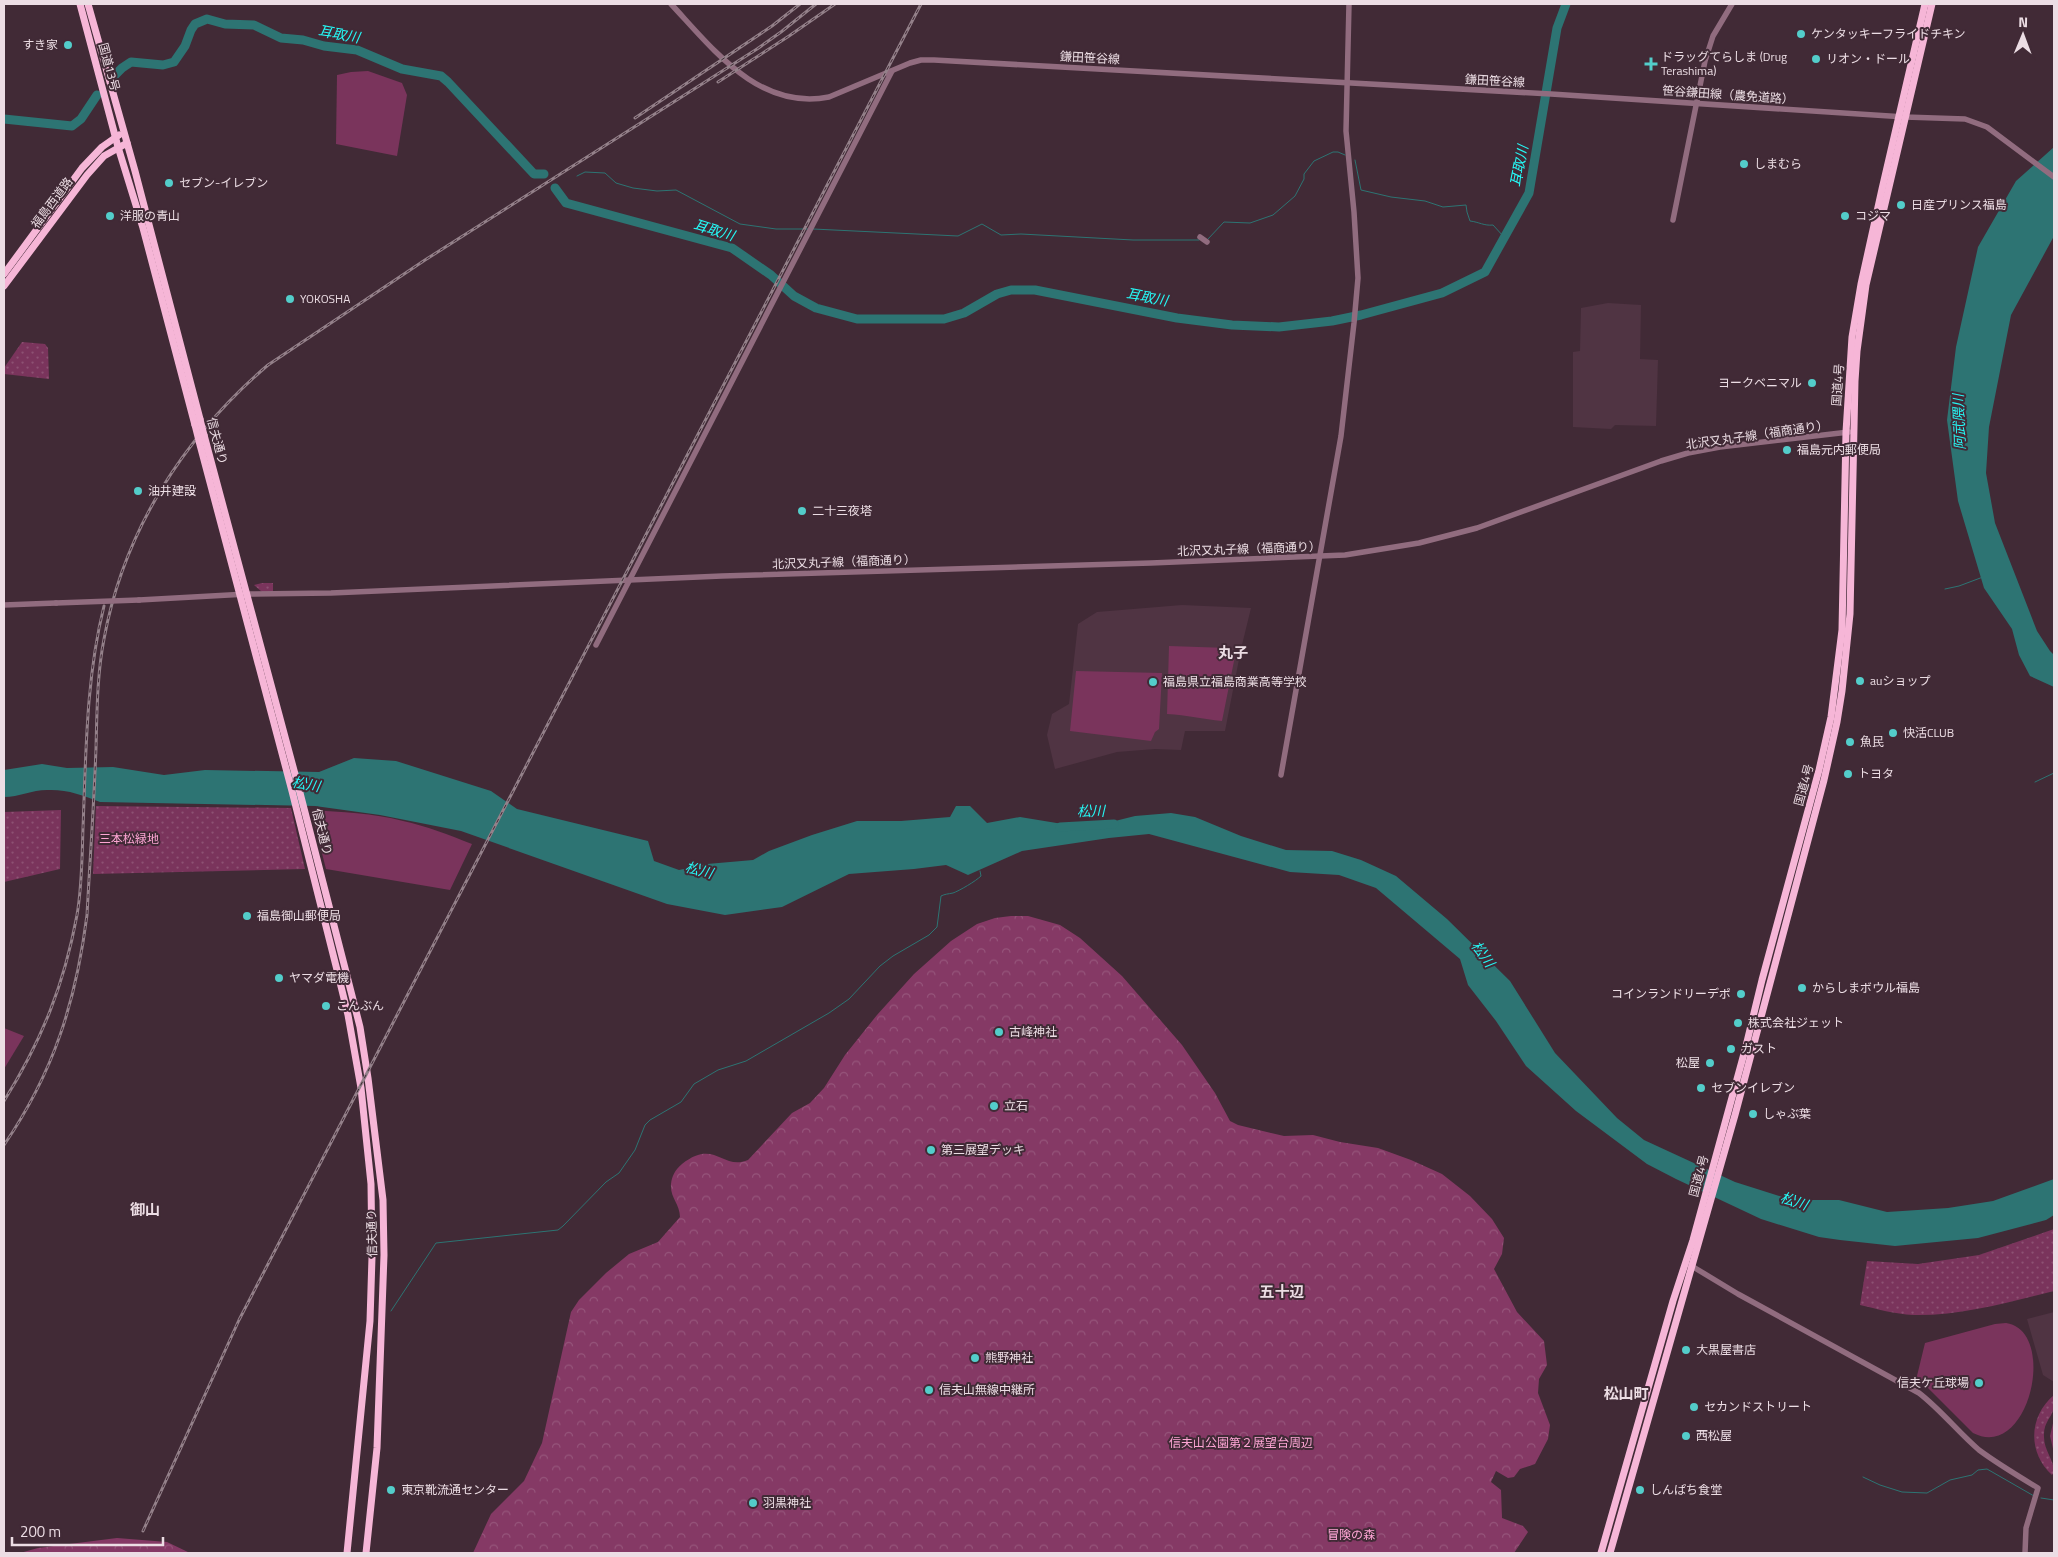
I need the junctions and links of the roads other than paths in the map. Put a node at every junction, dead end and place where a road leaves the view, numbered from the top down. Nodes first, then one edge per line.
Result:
1 (80, 4) edge
2 (88, 4) edge
3 (671, 4) edge
4 (1350, 4) edge
5 (1732, 4) edge
6 (1926, 4) edge
7 (1932, 4) edge
8 (892, 71) junction
9 (1347, 83) junction
10 (1551, 94) joint
11 (1696, 103) junction
12 (1901, 117) junction
13 (124, 133) junction
14 (115, 137) junction
15 (127, 143) junction
16 (118, 147) junction
17 (2054, 177) edge
18 (1673, 220) dead end
19 (1200, 237) dead end
20 (1207, 242) dead end
21 (4, 274) edge
22 (4, 286) edge
23 (198, 422) junction
24 (1850, 432) junction
25 (1320, 557) junction
26 (629, 580) junction
27 (243, 594) junction
28 (4, 605) edge
29 (596, 644) dead end
30 (1281, 775) dead end
31 (317, 874) junction
32 (1696, 1242) junction
33 (1688, 1264) junction
34 (348, 1553) edge
35 (366, 1553) edge
36 (1601, 1553) edge
37 (1610, 1553) edge
38 (2025, 1553) edge

1 - 14 highway, 国道13号
2 - 13 highway, 国道13号
3 - 8 street, 鎌田笹谷線
4 - 9 street
5 - 11 street
6 - 12 highway, 国道4号
7 - 12 highway, 国道4号
8 - 9 street, 鎌田笹谷線
8 - 26 street
9 - 10 street, 鎌田笹谷線
9 - 25 street
10 - 11 street, 笹谷鎌田線（農免道路）
11 - 12 street, 笹谷鎌田線（農免道路）
11 - 18 street
12 - 17 street
12 - 24 highway, 国道4号
13 - 14 highway, 福島西道路
13 - 15 highway, 信夫通り
14 - 16 highway, 信夫通り
14 - 21 highway, 福島西道路
15 - 16 highway, 福島西道路
15 - 23 highway, 信夫通り
16 - 22 highway, 福島西道路
16 - 23 highway, 信夫通り
19 - 20 street
23 - 27 highway, 信夫通り, bridge
24 - 25 street, 北沢又丸子線（福商通り）
24 - 32 highway, 国道4号
24 - 32 highway, 国道4号
25 - 26 street, 北沢又丸子線（福商通り）
25 - 30 street
26 - 27 street, 北沢又丸子線（福商通り）
26 - 29 street
27 - 28 street, 北沢又丸子線（福商通り）, bridge
27 - 31 highway, 信夫通り
31 - 34 highway, 信夫通り
31 - 35 highway, 信夫通り
32 - 33 highway, 国道4号
33 - 36 highway, 国道4号
33 - 37 highway, 国道4号
33 - 38 street

